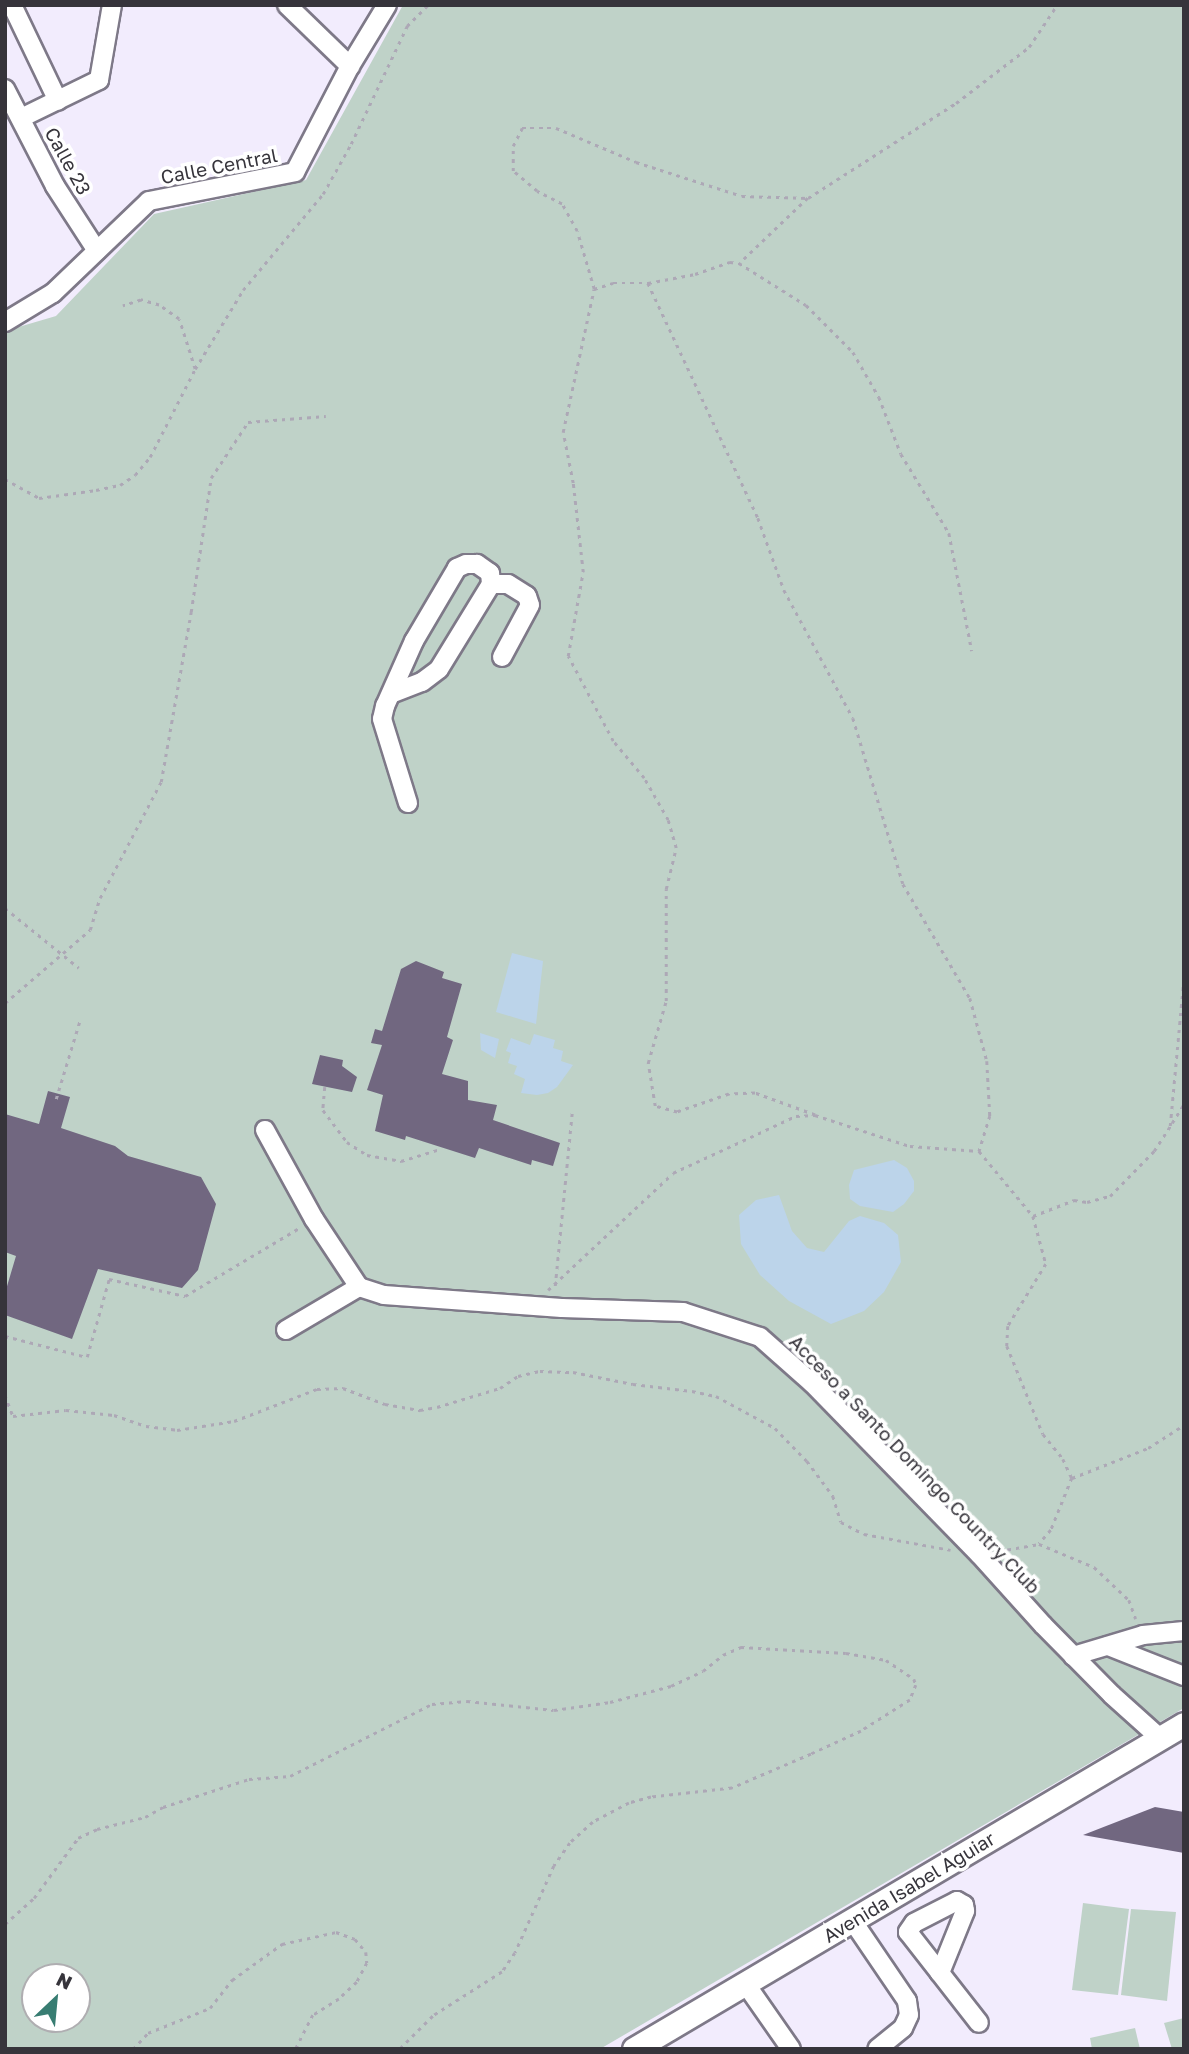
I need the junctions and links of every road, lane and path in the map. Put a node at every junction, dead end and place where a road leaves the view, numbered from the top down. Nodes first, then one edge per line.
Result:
1 (12, 5) edge
2 (112, 5) edge
3 (287, 5) edge
4 (387, 5) edge
5 (428, 5) edge
6 (1058, 5) edge
7 (350, 66) junction
8 (5, 89) edge
9 (58, 101) junction
10 (21, 118) junction
11 (808, 198) junction
12 (97, 251) junction
13 (739, 263) junction
14 (648, 283) junction
15 (594, 289) junction
16 (123, 306) dead end
17 (5, 321) edge
18 (195, 369) junction
19 (326, 416) dead end
20 (5, 479) edge
21 (491, 583) junction
22 (972, 651) dead end
23 (502, 657) dead end
24 (393, 693) junction
25 (408, 803) dead end
26 (5, 908) edge
27 (61, 955) junction
28 (79, 968) dead end
29 (1184, 976) edge
30 (5, 1003) edge
31 (80, 1020) dead end
32 (325, 1087) dead end
33 (56, 1099) dead end
34 (1184, 1104) edge
35 (572, 1113) dead end
36 (815, 1115) junction
37 (1170, 1126) junction
38 (265, 1130) dead end
39 (437, 1150) dead end
40 (979, 1151) junction
41 (1033, 1216) junction
42 (314, 1219) junction
43 (359, 1287) junction
44 (286, 1330) dead end
45 (5, 1336) edge
46 (5, 1395) edge
47 (1184, 1425) edge
48 (1072, 1478) junction
49 (1039, 1544) junction
50 (979, 1554) junction
51 (1184, 1631) edge
52 (1143, 1635) junction
53 (1108, 1646) junction
54 (1073, 1656) junction
55 (1184, 1676) edge
56 (1184, 1724) edge
57 (1160, 1738) junction
58 (852, 1920) junction
59 (5, 1924) edge
60 (940, 1973) dead end
61 (745, 1983) junction
62 (979, 2023) dead end
63 (133, 2049) edge
64 (296, 2049) edge
65 (400, 2049) edge
66 (634, 2049) edge
67 (791, 2049) edge
68 (877, 2049) edge

1 - 9 street
2 - 9 street
3 - 7 street
4 - 7 street, Calle Central
5 - 18 path
6 - 11 path
7 - 12 street, Calle Central
8 - 10 street, Calle 23
9 - 10 street
10 - 12 street, Calle 23
11 - 13 path
11 - 15 path
12 - 17 street, Calle Central
13 - 14 path
13 - 22 path
14 - 15 path
14 - 40 path
15 - 36 path
16 - 18 path
18 - 20 path
19 - 27 path
21 - 23 street
21 - 24 street
21 - 24 street
24 - 25 street
26 - 27 path
27 - 28 path
27 - 30 path
29 - 37 path
31 - 33 path
32 - 39 path
34 - 37 path
35 - 36 path
36 - 40 path
37 - 41 path
38 - 42 street
40 - 41 path
41 - 48 path
42 - 43 street
42 - 45 path
43 - 44 street
43 - 50 street, Acceso a Santo Domingo Country Club
46 - 50 path
47 - 48 path
48 - 49 path
49 - 50 path
49 - 52 path
50 - 54 street, Acceso a Santo Domingo Country Club
51 - 52 street
52 - 53 street
53 - 54 street
53 - 55 street
54 - 57 street, Acceso a Santo Domingo Country Club
56 - 57 main road, Avenida Isabel Aguiar
57 - 58 main road, Avenida Isabel Aguiar
58 - 61 main road, Avenida Isabel Aguiar
58 - 68 street
59 - 65 path
60 - 62 street
61 - 66 main road, Avenida Isabel Aguiar
61 - 67 street
63 - 64 path

